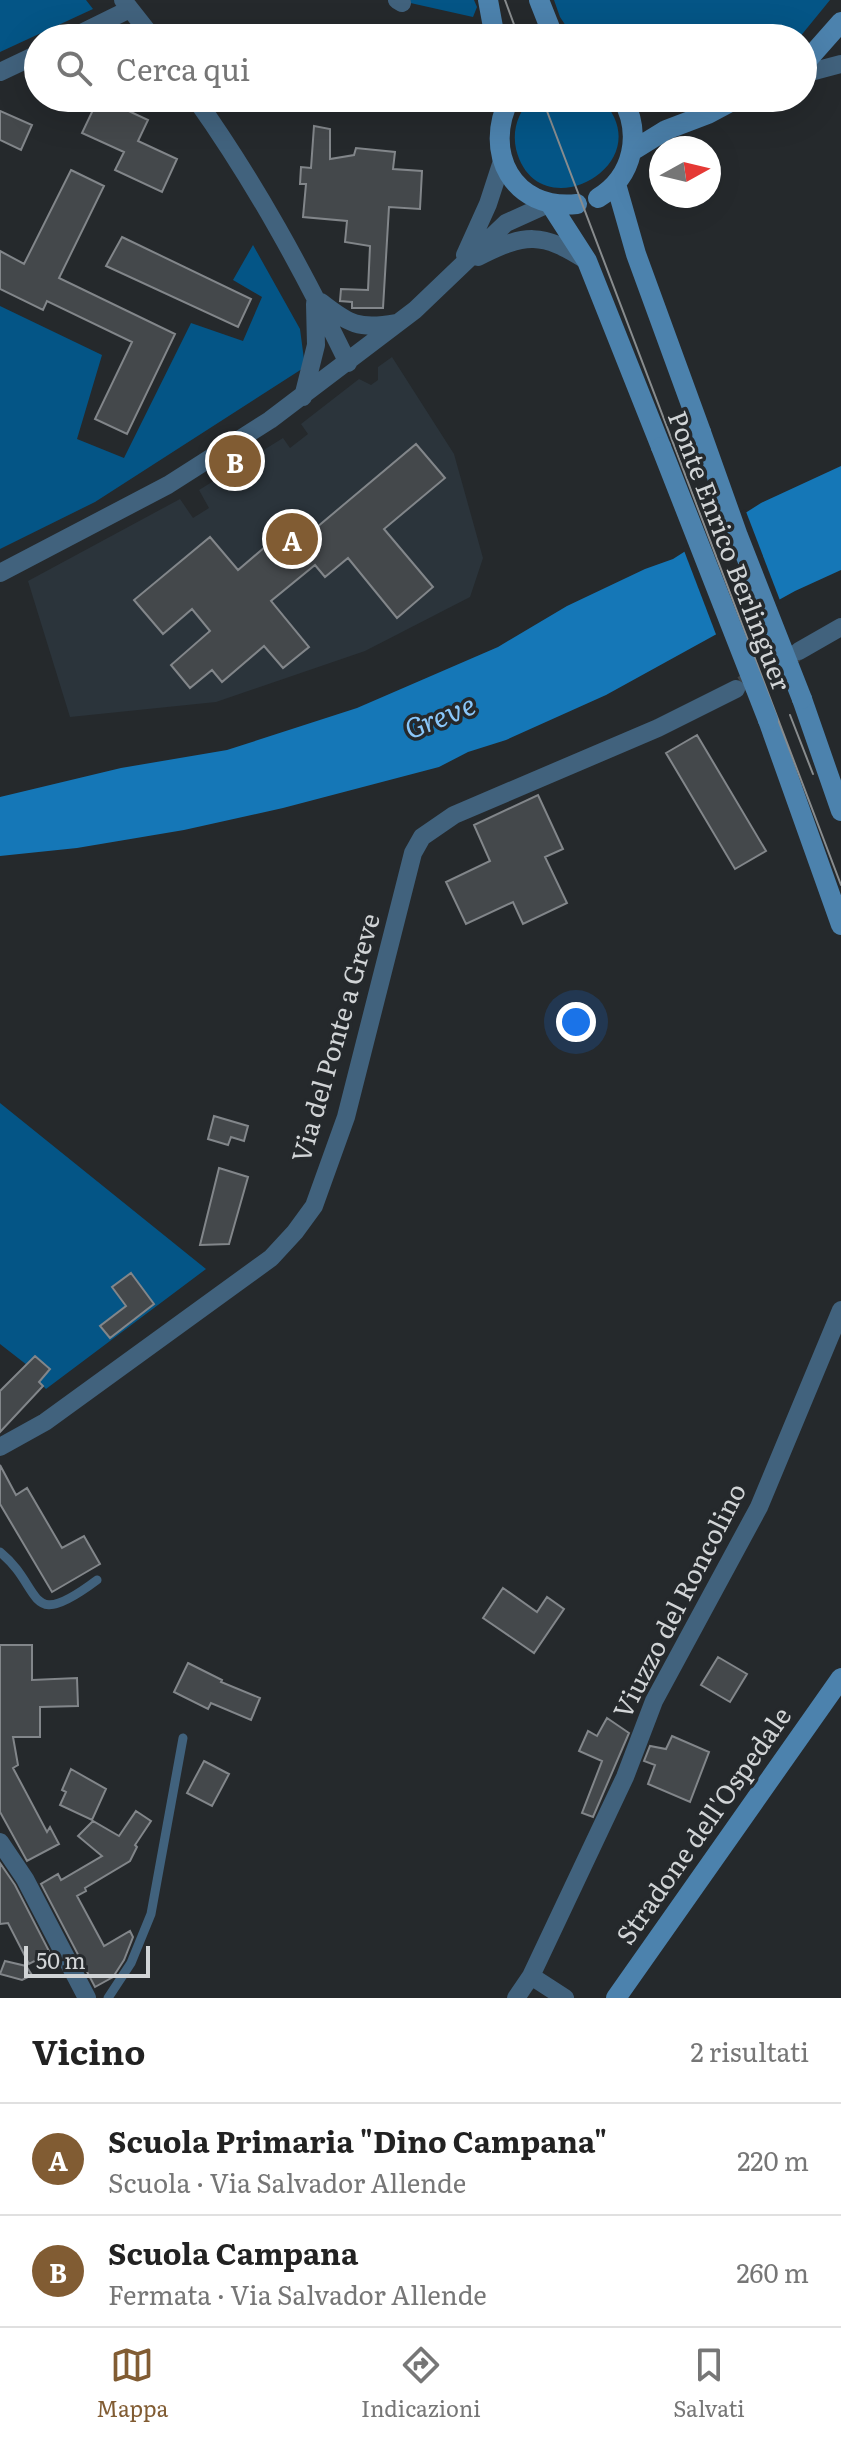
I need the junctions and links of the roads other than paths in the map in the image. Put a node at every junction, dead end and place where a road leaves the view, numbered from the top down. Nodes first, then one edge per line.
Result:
1 (488, 0) edge
2 (539, 0) edge
3 (127, 4) edge
4 (841, 22) edge
5 (94, 24) edge
6 (142, 24) edge
7 (492, 24) edge
8 (548, 24) edge
9 (817, 49) edge
10 (24, 61) edge
11 (841, 64) edge
12 (817, 70) edge
13 (0, 72) edge
14 (205, 112) edge
15 (501, 112) edge
16 (505, 112) edge
17 (628, 112) edge
18 (712, 112) edge
19 (501, 122) junction
20 (632, 151) junction
21 (502, 161) junction
22 (616, 184) junction
23 (598, 198) dead end
24 (550, 204) junction
25 (577, 204) dead end
26 (587, 261) junction
27 (461, 265) junction
28 (315, 297) junction
29 (398, 322) junction
30 (348, 363) junction
31 (303, 397) junction
32 (0, 573) edge
33 (841, 627) edge
34 (799, 651) tunnel mouth
35 (736, 689) tunnel mouth
36 (841, 811) edge
37 (841, 925) edge
38 (841, 1310) edge
39 (0, 1447) edge
40 (0, 1552) edge
41 (97, 1580) dead end
42 (839, 1678) edge
43 (183, 1738) dead end
44 (2, 1849) edge
45 (531, 1976) junction
46 (87, 1998) edge
47 (108, 1998) edge
48 (516, 1998) edge
49 (565, 1998) edge
50 (616, 1998) edge

1 - 7 main road
2 - 8 main road
3 - 5 street
3 - 6 street
4 - 9 main road
10 - 13 street
11 - 12 street
14 - 28 street
15 - 19 main road
16 - 19 main road
17 - 20 main road
18 - 20 main road
19 - 21 main road
20 - 22 main road
21 - 24 main road
21 - 27 street
22 - 23 main road
22 - 36 main road, Ponte Enrico Berlinguer, bridge
24 - 25 main road
24 - 26 main road, Ponte Enrico Berlinguer
24 - 27 street
26 - 27 street
26 - 37 main road, Ponte Enrico Berlinguer, bridge
27 - 29 street
28 - 29 street
28 - 30 street
28 - 31 street
29 - 30 street
30 - 31 street
31 - 32 street
33 - 34 street
35 - 39 street, Via del Ponte a Greve
38 - 45 street, Viuzzo del Roncolino
40 - 41 lane
42 - 50 main road, Stradone dell'Ospedale
43 - 47 lane
44 - 46 street
45 - 48 street, Viuzzo del Roncolino
45 - 49 street

